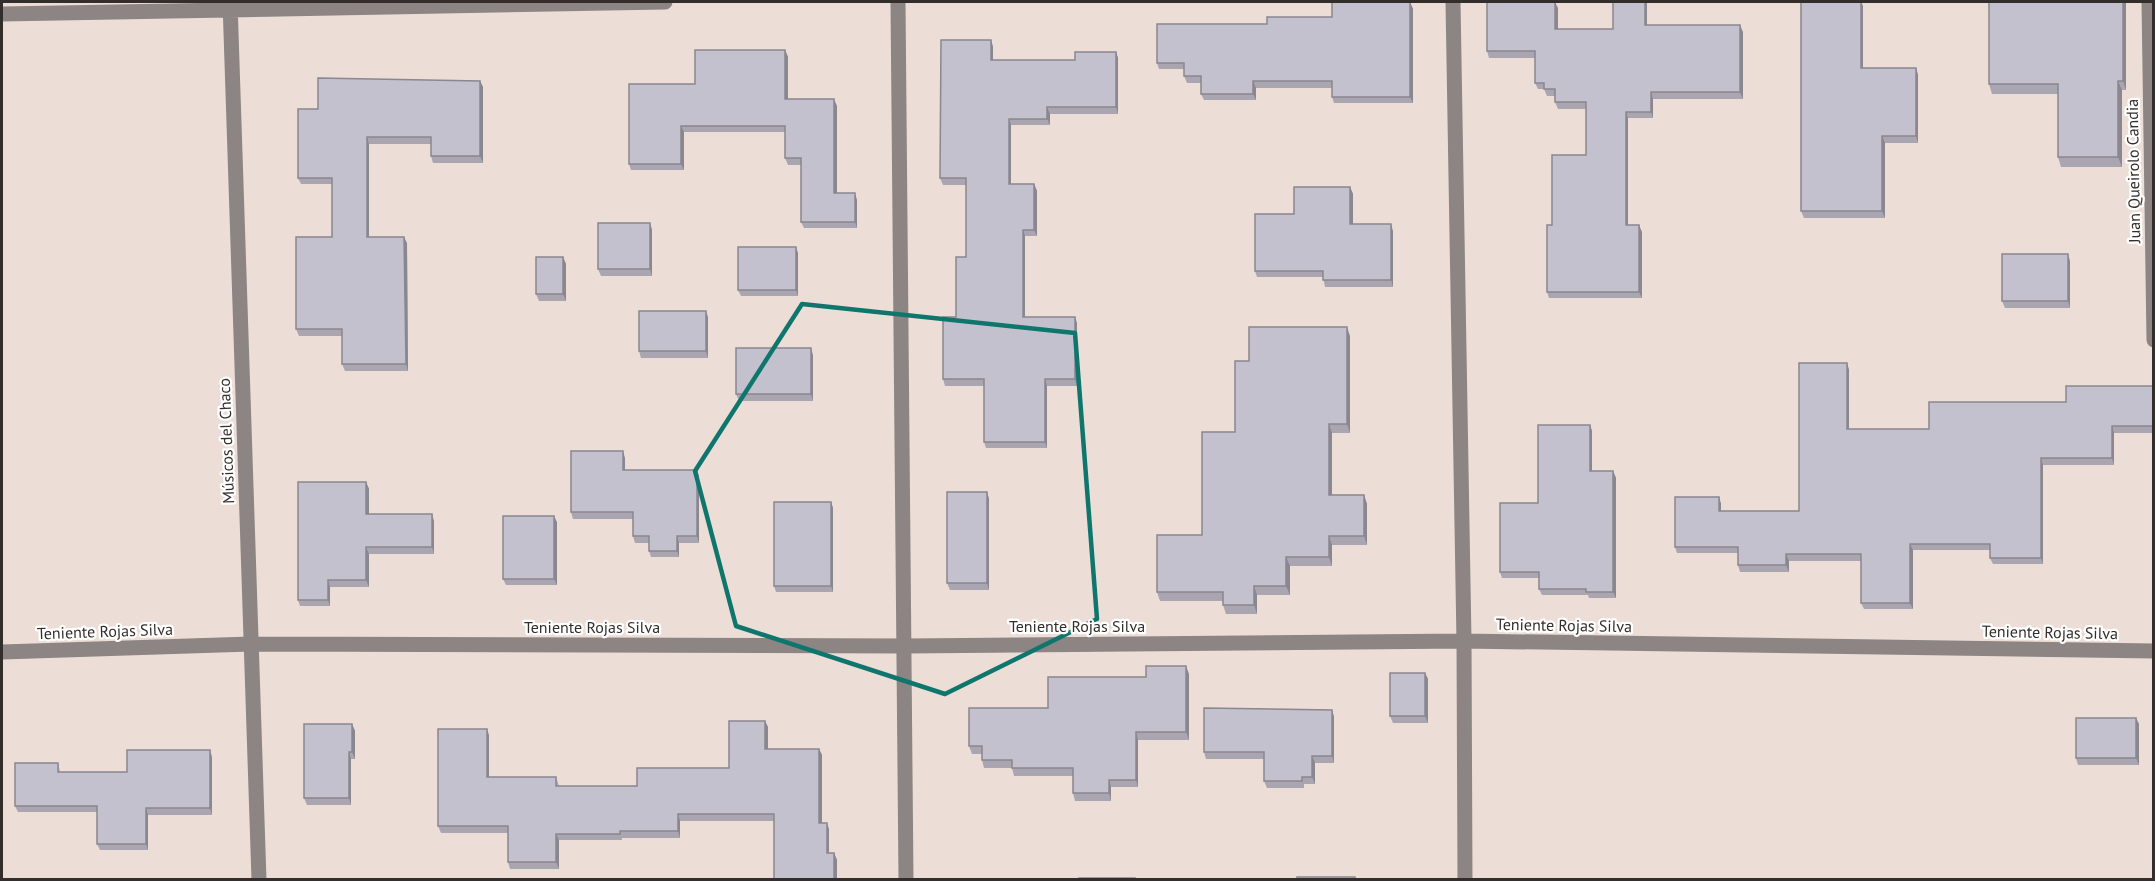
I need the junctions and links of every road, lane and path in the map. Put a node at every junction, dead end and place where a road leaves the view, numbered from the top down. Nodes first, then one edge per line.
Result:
1 (665, 2) edge
2 (898, 2) edge
3 (1453, 2) edge
4 (2149, 2) edge
5 (230, 6) edge
6 (2, 14) edge
7 (2154, 340) edge
8 (1464, 641) junction
9 (251, 644) junction
10 (906, 645) junction
11 (2154, 651) edge
12 (2, 652) edge
13 (259, 879) edge
14 (906, 879) edge
15 (1465, 879) edge

1 - 5 street
2 - 10 street
3 - 8 street
4 - 7 street, Juan Queirolo Candia
5 - 6 street
5 - 9 street, Músicos del Chaco
8 - 10 street, Teniente Rojas Silva
8 - 11 street, Teniente Rojas Silva
8 - 15 street
9 - 10 street, Teniente Rojas Silva
9 - 12 street, Teniente Rojas Silva
9 - 13 street, Músicos del Chaco
10 - 14 street

